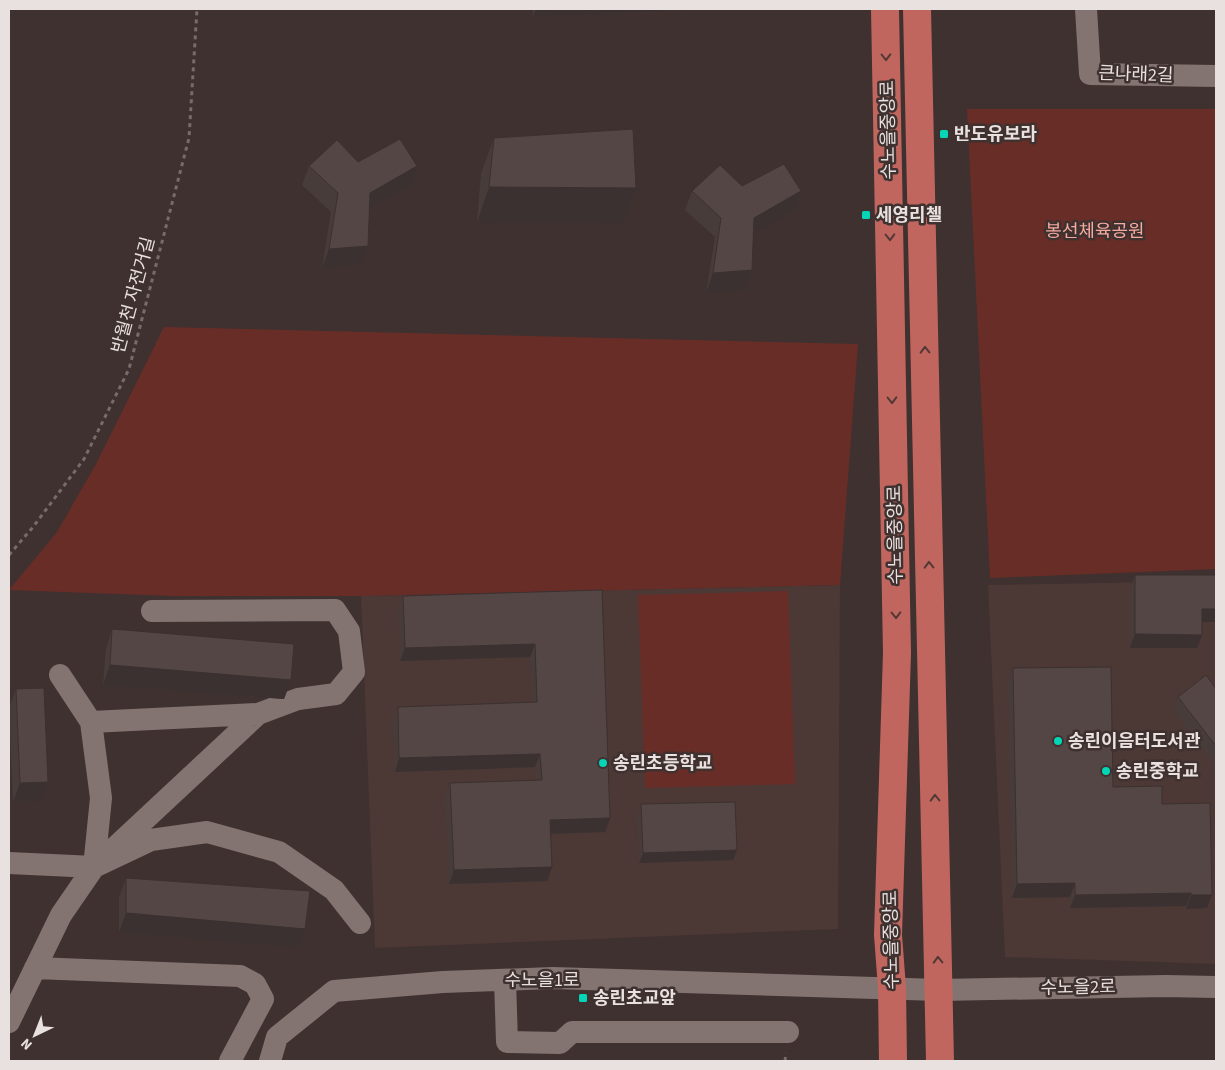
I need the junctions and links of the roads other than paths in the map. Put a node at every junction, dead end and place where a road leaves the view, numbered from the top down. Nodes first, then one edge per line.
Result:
1 (886, 9) edge
2 (917, 9) edge
3 (1086, 9) edge
4 (1216, 76) edge
5 (152, 612) dead end
6 (60, 675) dead end
7 (258, 714) junction
8 (91, 722) junction
9 (9, 863) edge
10 (94, 867) junction
11 (360, 923) dead end
12 (36, 968) junction
13 (505, 980) junction
14 (1216, 987) edge
15 (892, 988) junction
16 (939, 990) junction
17 (9, 1022) edge
18 (788, 1032) dead end
19 (560, 1052) edge
20 (230, 1061) edge
21 (270, 1061) edge
22 (893, 1061) edge
23 (940, 1061) edge

1 -> 15 main road, 수노을중앙로
16 -> 2 main road, 수노을중앙로
3 - 4 street, 큰나래2길
5 - 7 street
6 - 8 street
7 - 8 street
7 - 10 street
8 - 10 street
9 - 10 street
10 - 11 street
10 - 12 street
12 - 17 street
12 - 20 street
13 - 15 street, 수노을1로
13 - 19 street
13 - 21 street, 수노을1로
14 - 16 street, 수노을2로
15 - 16 street, 수노을1로
15 - 22 main road, 수노을중앙로
16 - 23 main road, 수노을중앙로
18 - 19 street

